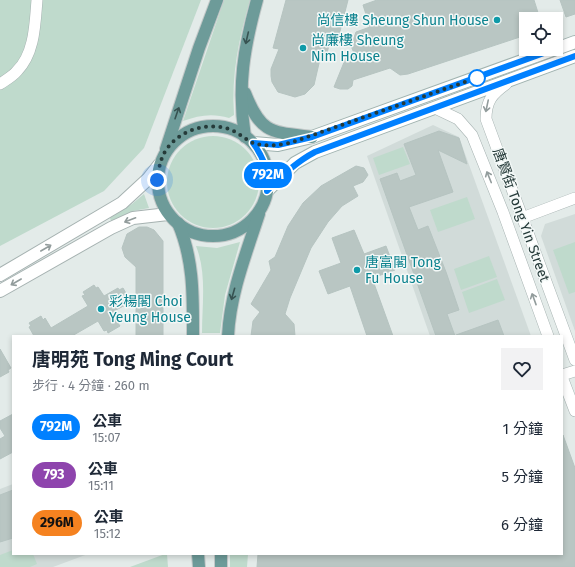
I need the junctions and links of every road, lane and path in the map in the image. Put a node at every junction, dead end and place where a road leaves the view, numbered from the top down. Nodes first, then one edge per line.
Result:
1 (37, 0) edge
2 (217, 0) edge
3 (257, 0) edge
4 (575, 42) edge
5 (563, 46) edge
6 (537, 56) edge
7 (575, 56) edge
8 (513, 79) junction
9 (241, 83) junction
10 (0, 84) edge
11 (435, 108) junction
12 (312, 137) junction
13 (249, 140) junction
14 (166, 150) junction
15 (159, 165) junction
16 (267, 191) junction
17 (575, 198) edge
18 (260, 209) junction
19 (168, 214) junction
20 (522, 218) junction
21 (178, 223) junction
22 (0, 275) edge
23 (0, 291) edge
24 (193, 335) edge
25 (228, 335) edge
26 (548, 335) edge
27 (575, 360) edge
28 (575, 371) edge
29 (563, 376) edge
30 (563, 378) edge
31 (568, 387) edge
32 (575, 411) edge
33 (198, 555) edge
34 (221, 555) edge
35 (199, 567) edge
36 (220, 567) edge

1 - 10 street
14 -> 2 main road
3 -> 9 main road
4 - 5 main road
6 - 12 main road
7 - 8 main road
8 - 11 main road
8 -> 20 street, 唐賢街 Tong Yin Street
9 - 12 main road
9 - 13 main road
11 - 16 main road
26 -> 11 street, 唐賢街 Tong Yin Street
12 - 13 main road
13 - 14 main road
13 - 16 main road
14 - 15 main road
15 - 19 main road
22 -> 15 main road
16 - 18 main road
17 - 20 street
18 - 21 main road
18 -> 25 main road
19 - 21 main road
19 -> 23 main road
20 - 27 street, 唐賢街 Tong Yin Street
21 - 24 main road
28 - 29 street
30 - 31 street
31 - 32 street
33 - 35 main road
34 - 36 main road

